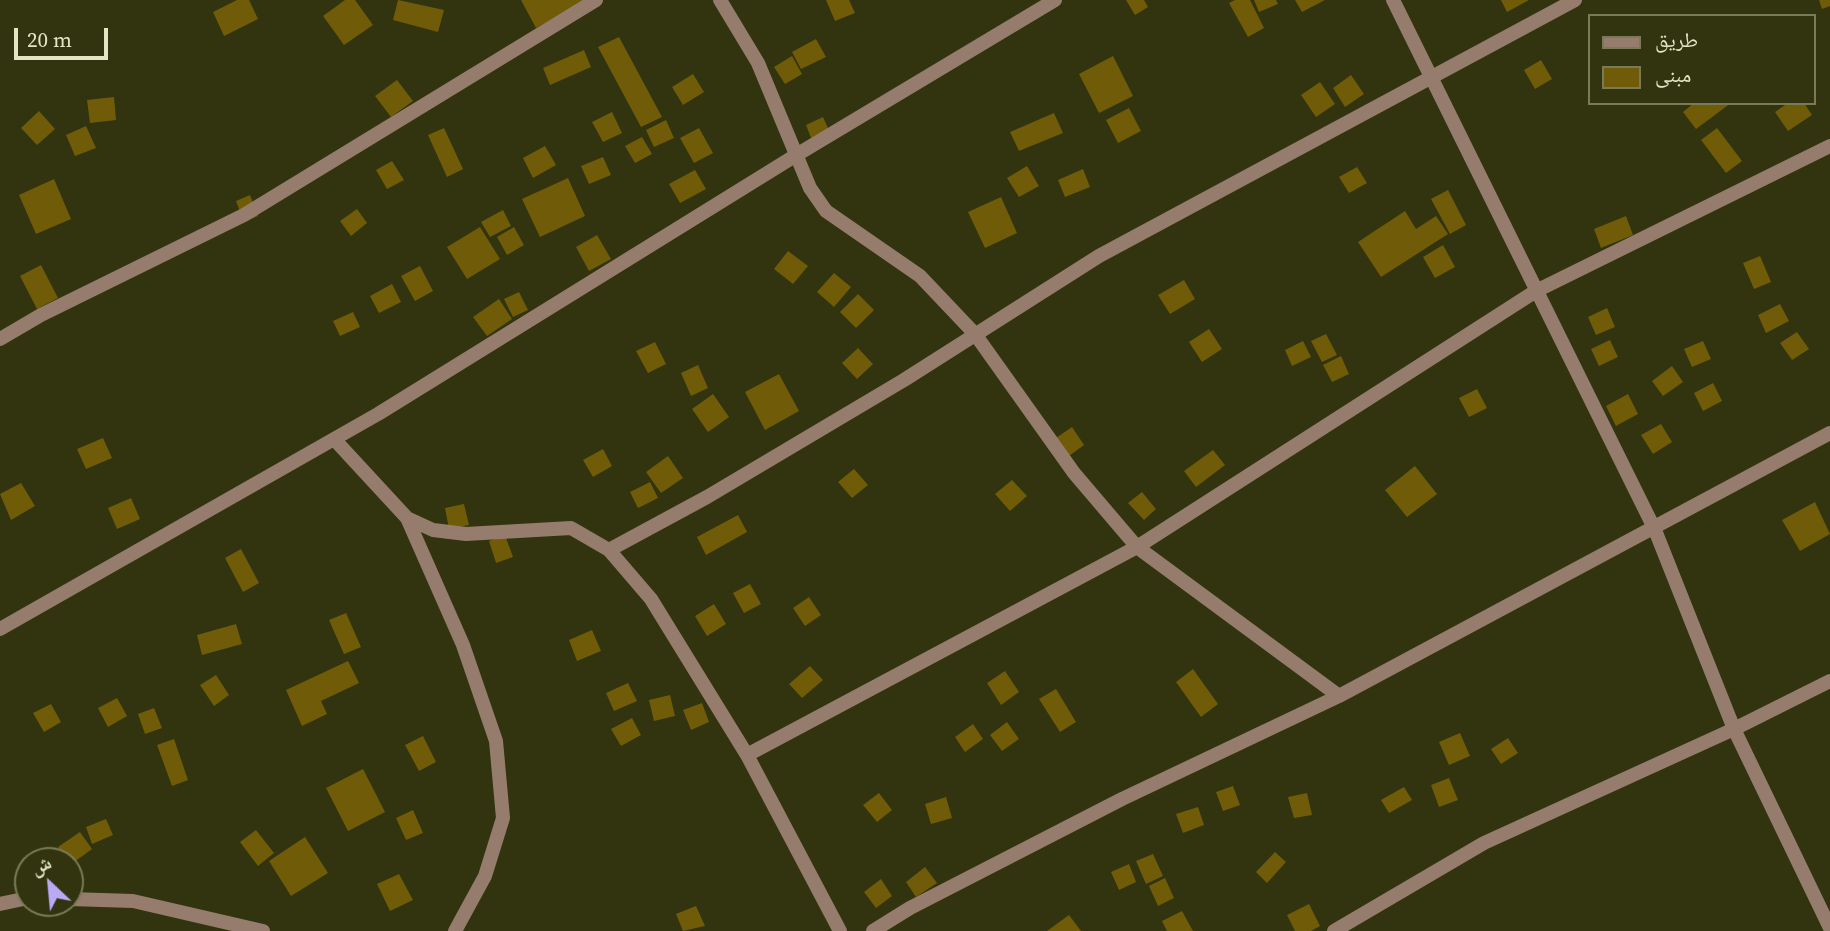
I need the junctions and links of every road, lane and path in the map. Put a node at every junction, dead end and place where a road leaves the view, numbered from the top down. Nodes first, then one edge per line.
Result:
1 (596, 0) edge
2 (720, 0) edge
3 (1055, 0) edge
4 (1393, 0) edge
5 (1575, 0) edge
6 (1430, 78) junction
7 (1830, 146) edge
8 (798, 154) junction
9 (1536, 291) junction
10 (975, 334) junction
11 (0, 339) edge
12 (1830, 433) edge
13 (334, 439) junction
14 (407, 518) junction
15 (1655, 530) junction
16 (1137, 547) junction
17 (609, 550) junction
18 (0, 629) edge
19 (1830, 681) edge
20 (1339, 696) junction
21 (1734, 729) junction
22 (747, 755) junction
23 (84, 899) edge
24 (1830, 928) edge
25 (263, 931) edge
26 (455, 931) edge
27 (840, 931) edge
28 (873, 931) edge
29 (1334, 931) edge

1 - 11 street
2 - 8 street
3 - 8 street
4 - 6 street
5 - 6 street
6 - 9 street
6 - 10 street
7 - 9 street
8 - 10 street
8 - 13 street
9 - 15 street
9 - 16 street
10 - 16 street
10 - 17 street
12 - 15 street
13 - 14 street
13 - 18 street
14 - 17 street
14 - 26 street
15 - 20 street
15 - 21 street
16 - 20 street
16 - 22 street
17 - 22 street
19 - 21 street
20 - 28 street
21 - 24 street
21 - 29 street
22 - 27 street
23 - 25 street

